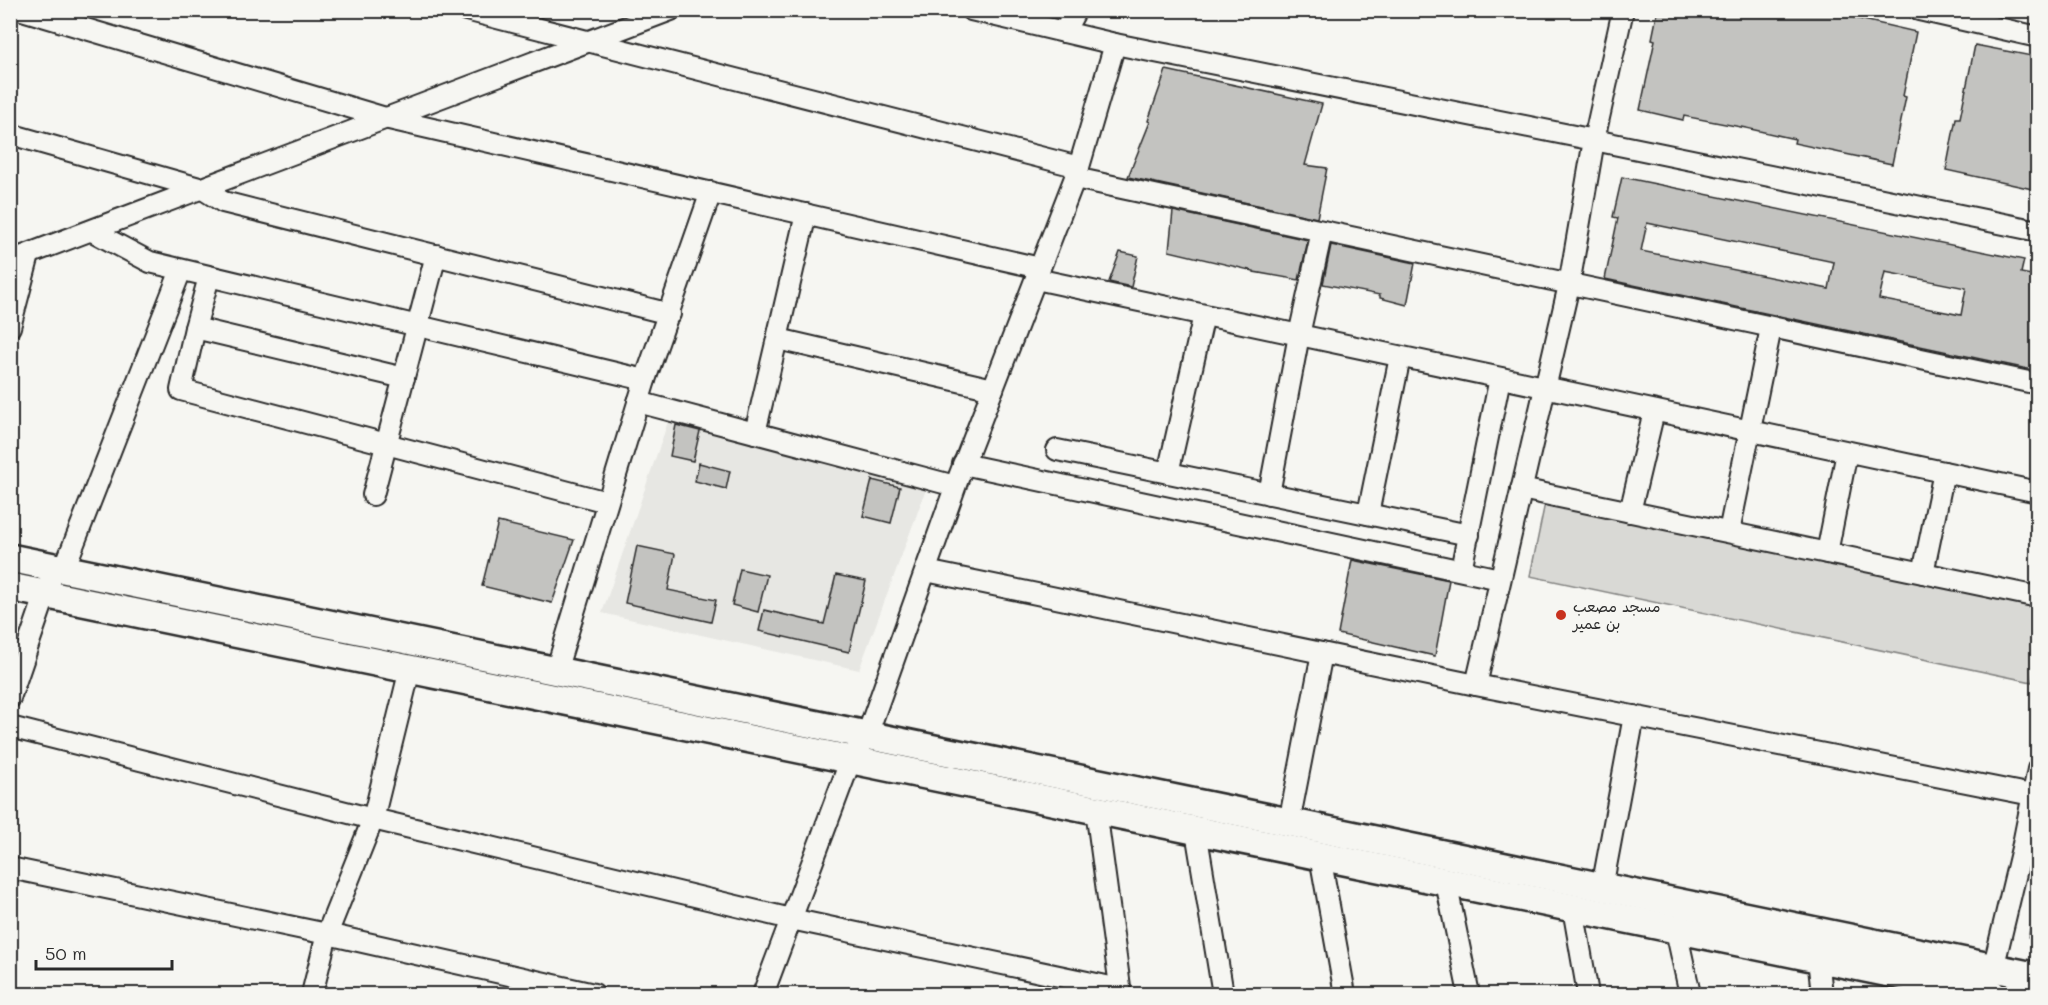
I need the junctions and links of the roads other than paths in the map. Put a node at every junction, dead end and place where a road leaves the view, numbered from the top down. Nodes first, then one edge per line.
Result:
1 (22, 10) edge
2 (466, 10) edge
3 (671, 10) edge
4 (971, 10) edge
5 (1076, 10) edge
6 (1623, 10) edge
7 (1919, 10) edge
8 (1064, 32) junction
9 (2037, 37) edge
10 (588, 41) junction
11 (1115, 44) junction
12 (389, 119) junction
13 (10, 134) edge
14 (1594, 140) junction
15 (1077, 173) junction
16 (203, 189) junction
17 (711, 192) junction
18 (806, 214) junction
19 (92, 231) junction
20 (1322, 231) junction
21 (2037, 231) edge
22 (436, 255) junction
23 (20, 258) edge
24 (181, 270) junction
25 (1038, 274) junction
26 (209, 277) junction
27 (1569, 285) junction
28 (670, 314) junction
29 (1204, 315) junction
30 (10, 327) edge
31 (418, 327) junction
32 (195, 328) junction
33 (1771, 328) junction
34 (1299, 335) junction
35 (778, 339) junction
36 (1400, 357) junction
37 (404, 378) junction
38 (1500, 378) junction
39 (645, 380) junction
40 (2037, 384) edge
41 (1544, 387) junction
42 (993, 389) junction
43 (638, 402) junction
44 (1654, 411) junction
45 (1750, 431) junction
46 (755, 433) junction
47 (387, 444) junction
48 (1056, 450) dead end
49 (1847, 452) junction
50 (963, 464) junction
51 (1944, 472) junction
52 (1168, 473) junction
53 (955, 486) junction
54 (1521, 489) junction
55 (2037, 492) edge
56 (1269, 494) junction
57 (373, 495) dead end
58 (607, 502) junction
59 (1630, 512) junction
60 (1368, 514) junction
61 (1728, 532) junction
62 (1468, 534) junction
63 (1827, 553) junction
64 (10, 558) edge
65 (59, 568) junction
66 (1461, 570) junction
67 (926, 571) junction
68 (1923, 573) junction
69 (1500, 579) junction
70 (10, 587) edge
71 (47, 594) junction
72 (2037, 597) edge
73 (1323, 653) junction
74 (410, 669) junction
75 (556, 671) junction
76 (14, 677) edge
77 (1476, 685) junction
78 (10, 698) edge
79 (1634, 716) junction
80 (10, 727) edge
81 (867, 735) junction
82 (851, 759) junction
83 (2037, 769) edge
84 (2032, 795) junction
85 (1096, 810) junction
86 (373, 819) junction
87 (1288, 823) junction
88 (1196, 831) junction
89 (2030, 846) edge
90 (1320, 856) junction
91 (10, 868) edge
92 (1446, 882) junction
93 (1602, 888) junction
94 (1573, 908) junction
95 (791, 920) junction
96 (1677, 930) junction
97 (327, 934) junction
98 (1818, 959) junction
99 (2037, 977) edge
100 (1984, 987) edge
101 (1120, 992) edge
102 (312, 994) edge
103 (594, 994) edge
104 (763, 994) edge
105 (1223, 994) edge
106 (1345, 994) edge
107 (1469, 994) edge
108 (1588, 994) edge
109 (1690, 994) edge
110 (1822, 994) edge

1 - 12 street
2 - 10 street
3 - 10 street
4 - 8 street
5 - 8 street
6 - 14 street
7 - 9 street
8 - 11 street
10 - 12 street
10 - 15 street
11 - 14 street
11 - 15 street
12 - 16 street
12 - 17 street
13 - 16 street
14 - 21 street
14 - 27 street
15 - 20 street
15 - 25 street
16 - 19 street
16 - 22 street
17 - 18 street
17 - 28 street
18 - 25 street
18 - 35 street
19 - 23 street
19 - 24 street
20 - 27 street
20 - 34 street
22 - 28 street
22 - 31 street
23 - 30 street
24 - 26 street
24 - 65 street
25 - 29 street
25 - 42 street
26 - 31 street
26 - 32 street
27 - 33 street
27 - 41 street
28 - 39 street
29 - 34 street
29 - 52 street
31 - 37 street
31 - 39 street
32 - 37 street
32 - 47 street
33 - 40 street
33 - 45 street
34 - 36 street
34 - 56 street
35 - 42 street
35 - 46 street
36 - 38 street
36 - 60 street
37 - 47 street
38 - 41 street
38 - 62 street
39 - 43 street
41 - 44 street
41 - 54 street
42 - 50 street
43 - 46 street
43 - 58 street
44 - 45 street
44 - 59 street
45 - 49 street
45 - 61 street
46 - 53 street
47 - 57 street
47 - 58 street
48 - 52 street
49 - 51 street
49 - 63 street
50 - 53 street
50 - 66 street
51 - 55 street
51 - 68 street
52 - 56 street
53 - 67 street
54 - 59 street
54 - 69 street
56 - 60 street
58 - 75 street
59 - 61 street
60 - 62 street
61 - 63 street
62 - 66 street
63 - 68 street
64 - 65 main road
65 - 71 street
65 - 75 main road
66 - 69 street
67 - 73 street
67 - 81 street
68 - 72 street
69 - 77 street
70 - 71 main road
71 - 74 main road
71 - 76 street
73 - 77 street
73 - 87 street
74 - 82 main road
74 - 86 street
75 - 81 main road
76 - 78 street
77 - 79 street
79 - 84 street
79 - 93 street
80 - 86 street
81 - 82 street
81 - 87 main road
82 - 85 main road
82 - 95 street
83 - 84 street
84 - 89 street
85 - 88 main road
85 - 101 street
86 - 95 street
86 - 97 street
87 - 93 main road
88 - 90 main road
88 - 105 street
89 - 100 street
90 - 92 main road
90 - 106 street
91 - 97 street
92 - 94 main road
92 - 107 street
93 - 100 main road
94 - 96 main road
94 - 108 street
95 - 101 street
95 - 104 street
96 - 98 main road
96 - 109 street
97 - 102 street
97 - 103 street
98 - 100 main road
98 - 110 street
99 - 100 main road

